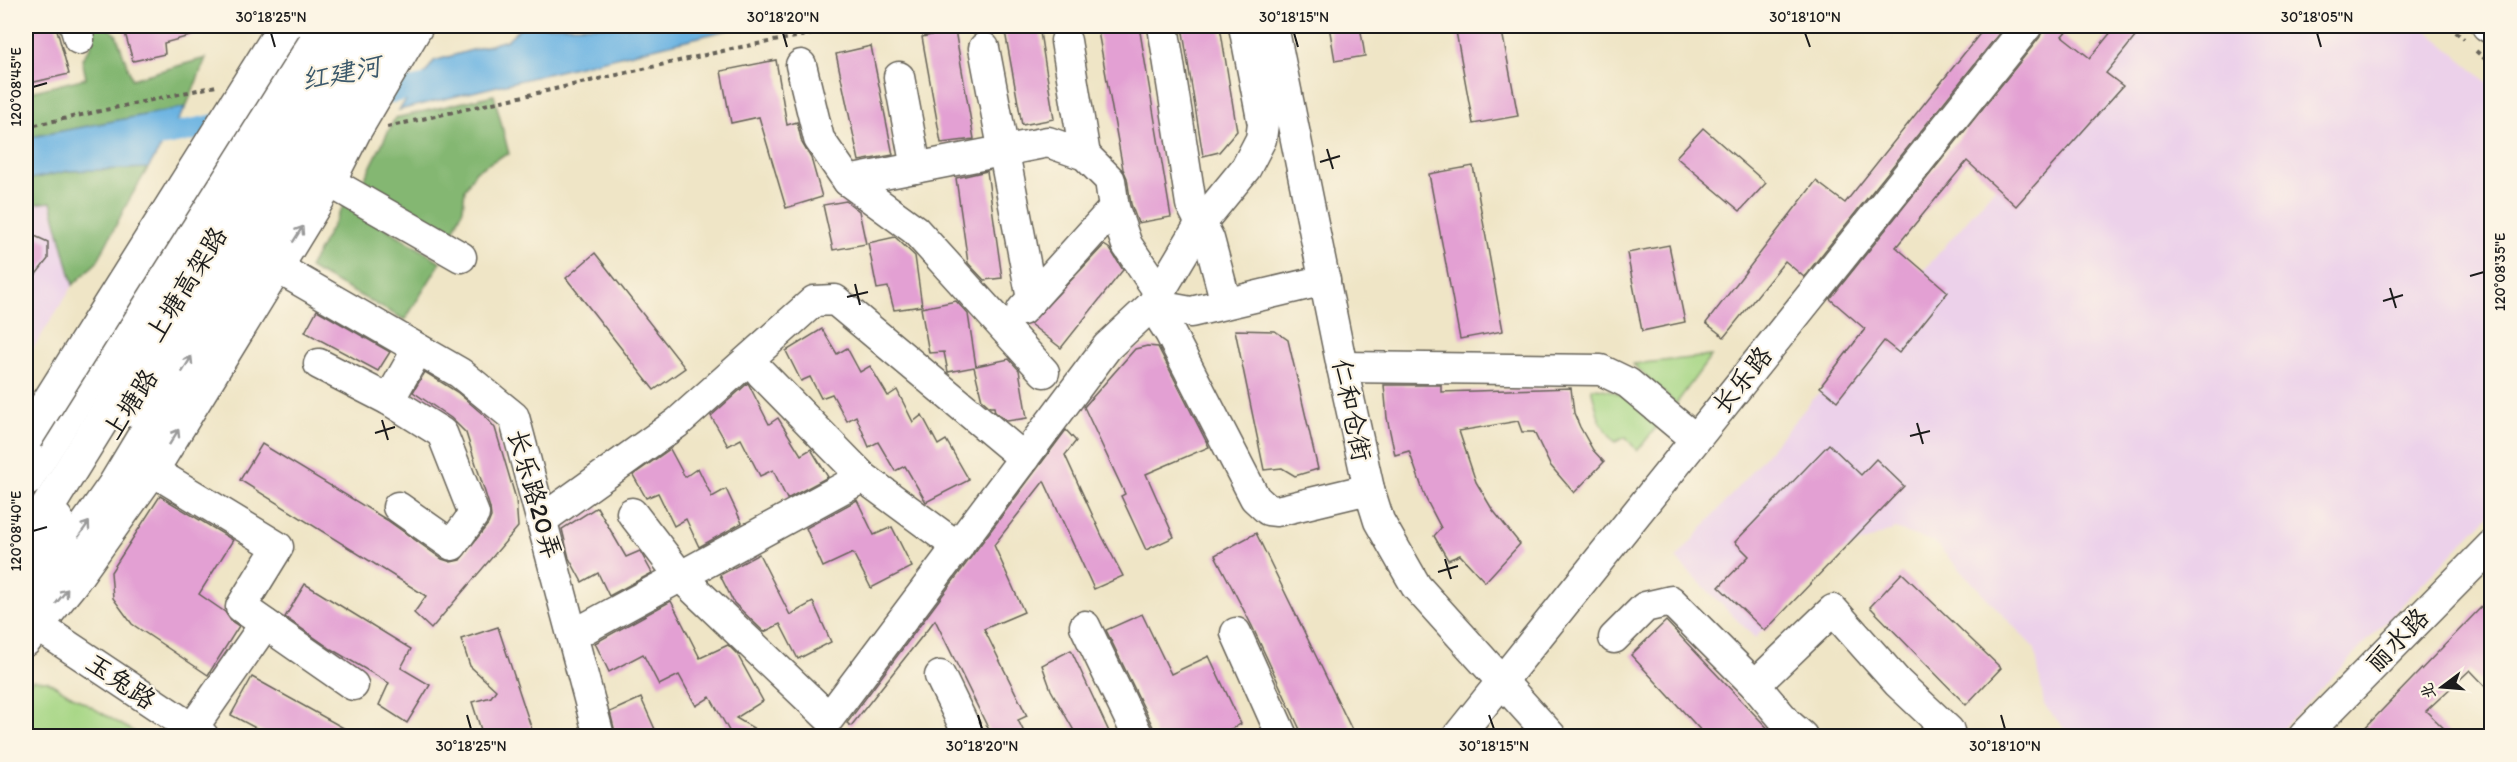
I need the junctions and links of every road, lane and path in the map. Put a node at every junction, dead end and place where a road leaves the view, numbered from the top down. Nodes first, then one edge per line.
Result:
1 (347, 26) edge
2 (368, 26) edge
3 (391, 26) edge
4 (418, 26) edge
5 (855, 26) edge
6 (1163, 26) edge
7 (1244, 26) edge
8 (1274, 26) edge
9 (2027, 26) edge
10 (2487, 26) edge
11 (284, 28) edge
12 (2492, 29) edge
13 (1066, 42) dead end
14 (984, 48) dead end
15 (801, 65) dead end
16 (898, 77) dead end
17 (224, 116) junction
18 (26, 127) edge
19 (356, 131) junction
20 (1002, 151) junction
21 (1085, 155) junction
22 (916, 168) junction
23 (848, 181) junction
24 (330, 182) junction
25 (1114, 208) junction
26 (1201, 223) junction
27 (461, 256) dead end
28 (278, 268) junction
29 (1325, 280) junction
30 (1032, 299) junction
31 (1156, 299) junction
32 (1226, 303) junction
33 (1004, 330) junction
34 (418, 348) junction
35 (319, 364) dead end
36 (1342, 367) junction
37 (1044, 372) dead end
38 (761, 373) dead end
39 (389, 400) junction
40 (26, 411) edge
41 (26, 438) edge
42 (1695, 439) junction
43 (26, 455) edge
44 (1024, 458) junction
45 (153, 471) junction
46 (863, 477) junction
47 (26, 480) edge
48 (1369, 489) junction
49 (398, 507) dead end
50 (632, 513) dead end
51 (543, 519) junction
52 (26, 542) edge
53 (2492, 545) edge
54 (958, 547) junction
55 (26, 568) edge
56 (681, 578) junction
57 (265, 624) junction
58 (30, 626) edge
59 (1085, 626) dead end
60 (1236, 633) dead end
61 (573, 635) junction
62 (1614, 638) dead end
63 (940, 676) dead end
64 (1502, 683) junction
65 (353, 685) dead end
66 (1755, 685) junction
67 (197, 733) edge
68 (599, 736) edge
69 (969, 736) edge
70 (1138, 736) edge
71 (1282, 736) edge
72 (1458, 736) edge
73 (1551, 736) edge
74 (1802, 736) edge
75 (1950, 736) edge
76 (2304, 736) edge

1 - 52 main road, 上塘高架路
2 - 55 main road, 上塘路
58 -> 3 main road
4 - 19 street
5 - 19 path
6 - 26 street
7 - 26 street
8 - 29 street, 仁和仓街
9 - 42 street, 长乐路
10 - 12 street
11 - 17 main road
11 - 41 main road, bridge
11 - 47 main road, 上塘高架路
13 - 21 street
14 - 20 street
15 - 23 street
16 - 22 street
17 - 18 path
17 - 40 street
17 - 43 main road
19 - 24 street
20 - 21 street
20 - 22 street
20 - 30 street
21 - 25 street
22 - 23 street
23 - 33 street
24 - 27 street
28 -> 24 street
25 - 30 street
25 - 31 street
26 - 31 street
26 - 32 street
28 - 34 street, 长乐路20弄
45 -> 28 street
29 - 32 street
29 - 36 street, 仁和仓街
30 - 33 street
31 - 32 street
31 - 44 street
31 - 48 street
33 - 37 street
34 - 39 street
34 - 51 street, 长乐路20弄
35 - 39 street
36 - 42 street
36 - 48 street, 仁和仓街
38 - 46 street
39 - 49 street
42 - 64 street, 长乐路
44 - 51 street
44 - 54 street
45 - 57 street
58 -> 45 street
46 - 54 street
46 - 56 street
48 - 64 street, 仁和仓街
50 - 56 street
51 - 61 street, 长乐路20弄
53 - 76 street, 丽水路
54 - 56 street
56 - 61 street
57 - 65 street
57 - 67 street
58 - 67 street, 玉兔路
59 - 70 street
60 - 71 street
61 - 68 street, 长乐路20弄
62 - 66 street
63 - 69 street
64 - 72 street, 长乐路
64 - 73 street, 仁和仓街
66 - 74 street
66 - 75 street

